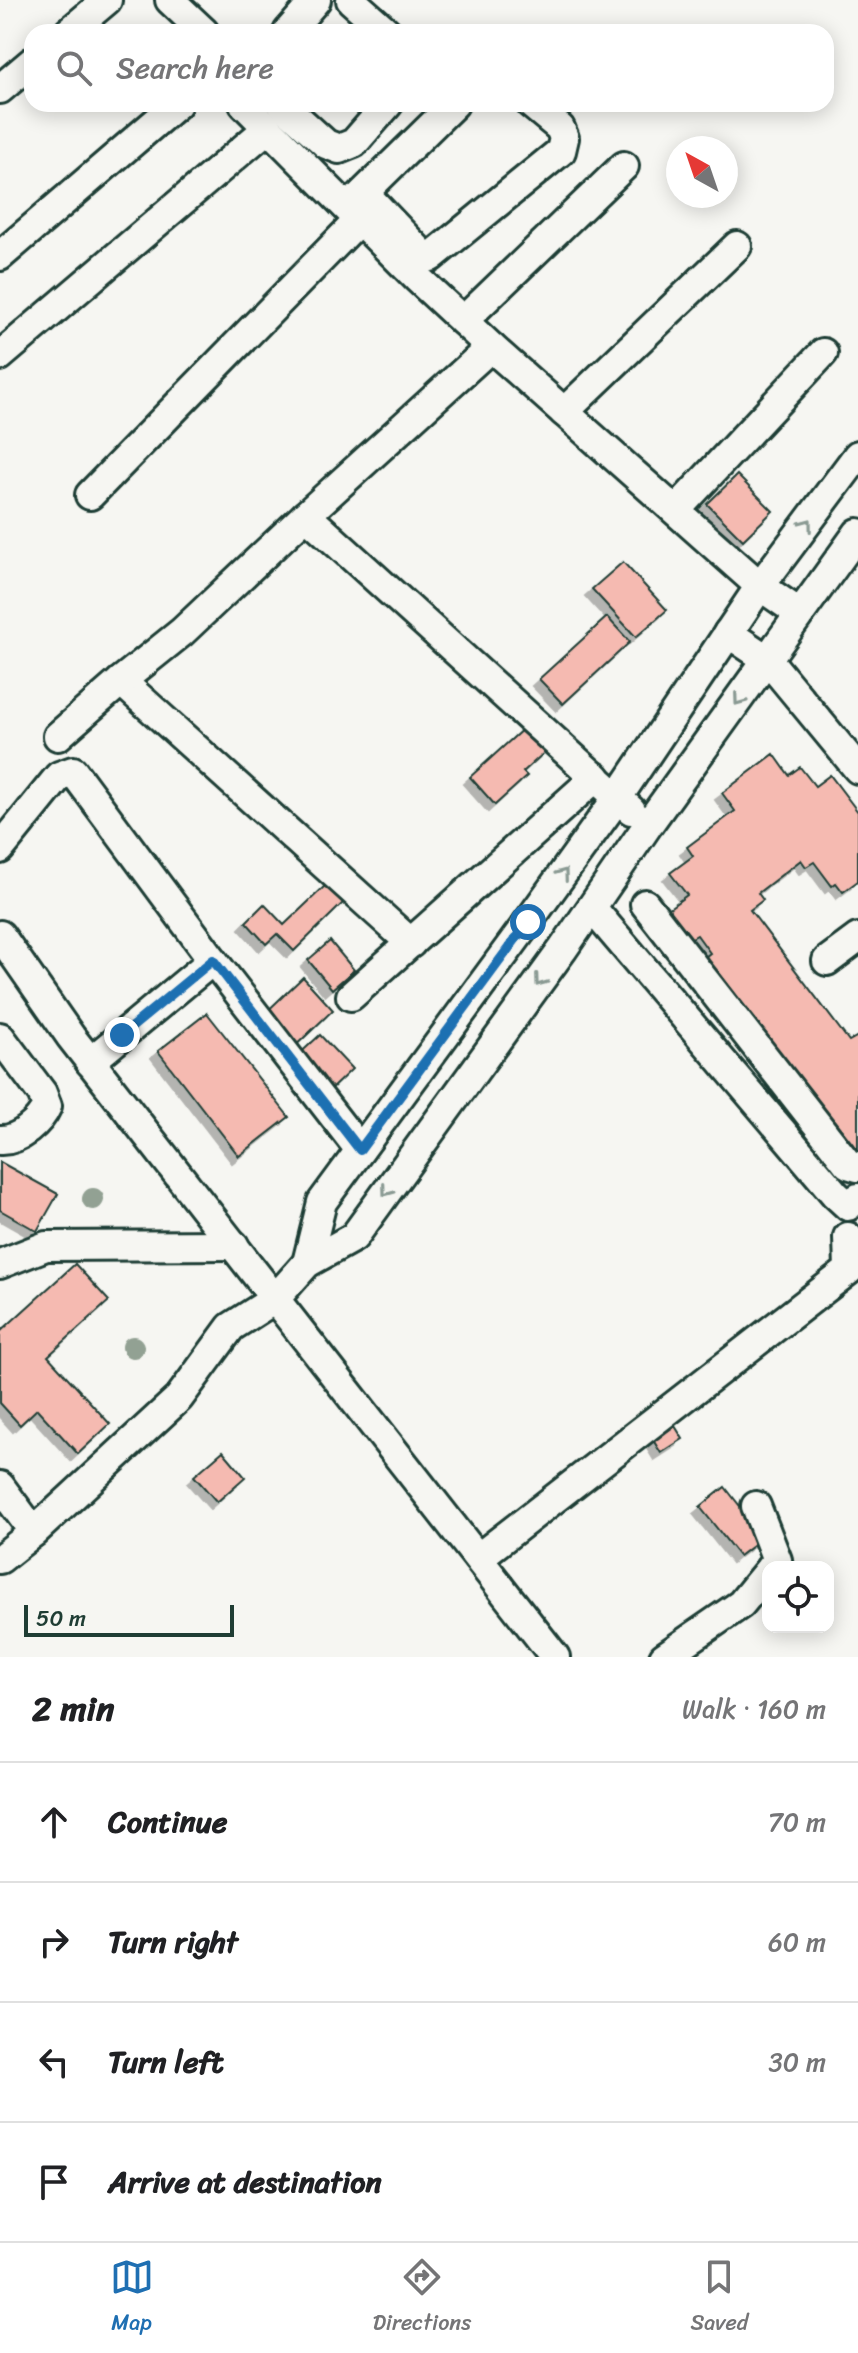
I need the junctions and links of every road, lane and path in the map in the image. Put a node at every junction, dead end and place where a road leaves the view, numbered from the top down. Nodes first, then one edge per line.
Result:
1 (107, 0) edge
2 (148, 0) edge
3 (170, 0) edge
4 (316, 0) edge
5 (351, 0) edge
6 (78, 24) edge
7 (170, 24) edge
8 (196, 24) edge
9 (295, 24) edge
10 (378, 24) edge
11 (24, 69) edge
12 (0, 89) edge
13 (168, 112) edge
14 (381, 112) edge
15 (446, 112) edge
16 (541, 112) edge
17 (275, 116) edge
18 (624, 166) dead end
19 (357, 207) junction
20 (737, 246) dead end
21 (0, 256) edge
22 (463, 321) junction
23 (491, 347) junction
24 (823, 353) dead end
25 (0, 356) edge
26 (564, 412) junction
27 (858, 455) edge
28 (90, 495) dead end
29 (676, 510) junction
30 (306, 515) junction
31 (858, 533) edge
32 (858, 566) edge
33 (760, 586) junction
34 (799, 613) junction
35 (728, 633) junction
36 (768, 660) junction
37 (121, 681) junction
38 (58, 736) dead end
39 (858, 769) edge
40 (596, 777) junction
41 (618, 797) junction
42 (648, 825) junction
43 (0, 849) edge
44 (645, 904) dead end
45 (592, 908) junction
46 (528, 922) junction
47 (0, 935) edge
48 (858, 938) edge
49 (411, 943) junction
50 (563, 949) junction
51 (213, 960) junction
52 (827, 961) dead end
53 (351, 996) dead end
54 (0, 1037) edge
55 (90, 1062) junction
56 (0, 1140) edge
57 (360, 1150) junction
58 (858, 1167) edge
59 (858, 1198) edge
60 (848, 1237) dead end
61 (234, 1245) junction
62 (307, 1263) junction
63 (0, 1264) edge
64 (275, 1299) junction
65 (0, 1486) edge
66 (756, 1506) dead end
67 (34, 1532) junction
68 (478, 1558) junction
69 (0, 1559) edge
70 (776, 1561) edge
71 (762, 1579) edge
72 (555, 1657) edge
73 (664, 1657) edge

1 - 6 street
2 - 7 street
3 - 8 street
4 - 9 street
5 - 10 street
11 - 12 street
13 - 21 street
14 - 17 street
15 - 19 street
16 - 19 street
17 - 19 street
17 - 25 street
18 - 22 street
19 - 22 street
19 - 28 street
20 - 26 street
22 - 23 street
23 - 26 street
23 - 30 street
24 - 29 street
26 - 29 street
33 -> 27 street
29 - 33 street
30 - 37 street
30 - 40 street
31 - 34 street
32 - 34 street
33 - 34 street
33 - 35 street
34 - 36 street
35 - 36 street
35 - 41 street
36 - 39 street
36 -> 42 street
37 - 38 street
37 - 49 street
40 - 41 street
40 - 49 street
41 - 42 street
46 -> 41 street
42 - 45 street
43 - 51 street
44 - 58 street
45 - 50 street
45 - 59 street
46 - 50 street
46 - 57 street
47 - 55 street
48 - 52 street
49 - 53 street
50 -> 62 street
51 - 55 street
51 - 57 street
54 - 56 street
55 - 61 street
57 - 62 street
60 - 68 street
61 - 63 street
61 - 64 street
62 - 64 street
64 - 67 street
64 - 68 street
65 - 67 street
66 - 70 street
67 - 69 street
68 - 72 street
71 - 73 street

